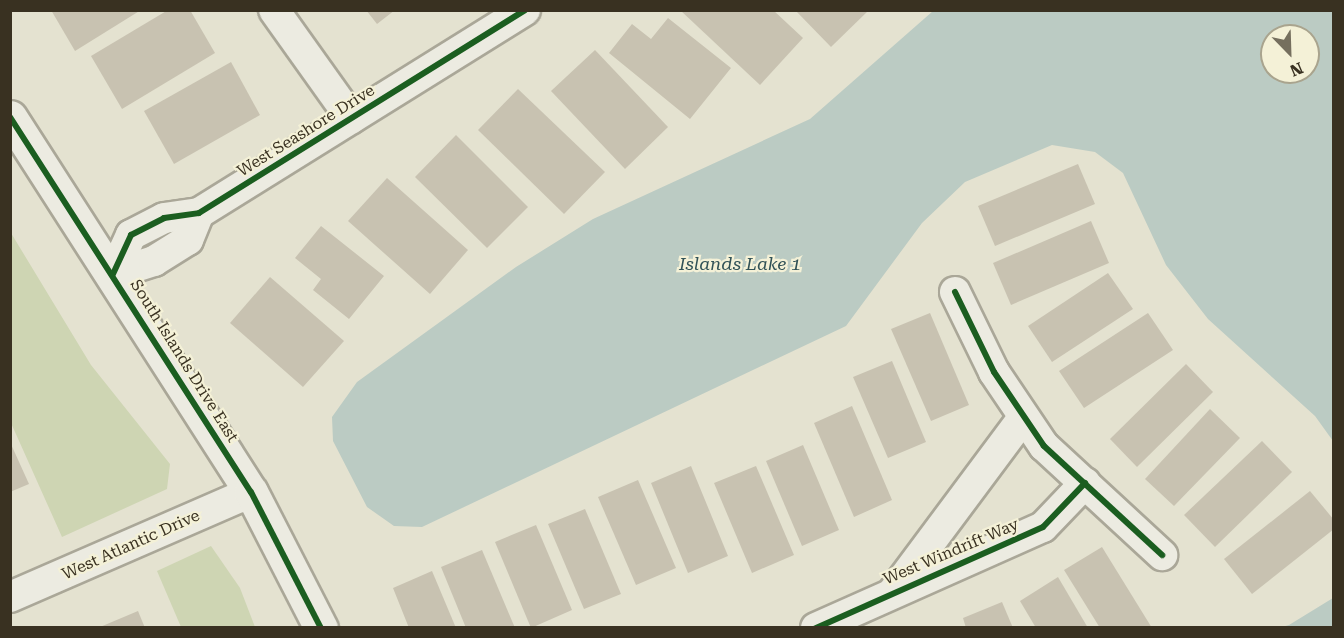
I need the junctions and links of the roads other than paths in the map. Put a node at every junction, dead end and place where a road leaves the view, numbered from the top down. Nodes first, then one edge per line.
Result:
1 (274, 10) edge
2 (525, 10) edge
3 (10, 117) edge
4 (351, 118) junction
5 (113, 274) junction
6 (955, 292) dead end
7 (1023, 418) junction
8 (1085, 483) junction
9 (251, 492) junction
10 (1162, 555) dead end
11 (894, 591) junction
12 (10, 597) edge
13 (321, 627) edge
14 (816, 627) edge

1 - 4 street
2 - 4 street, West Seashore Drive
3 - 5 street, South Islands Drive East
4 - 5 street, West Seashore Drive
5 - 9 street, South Islands Drive East
6 - 7 street
7 - 8 street
7 - 11 street, West Windrift Way
8 - 10 street
8 - 11 street, West Windrift Way
9 - 12 street, West Atlantic Drive
9 - 13 street, South Islands Drive East
11 - 14 street, West Windrift Way

